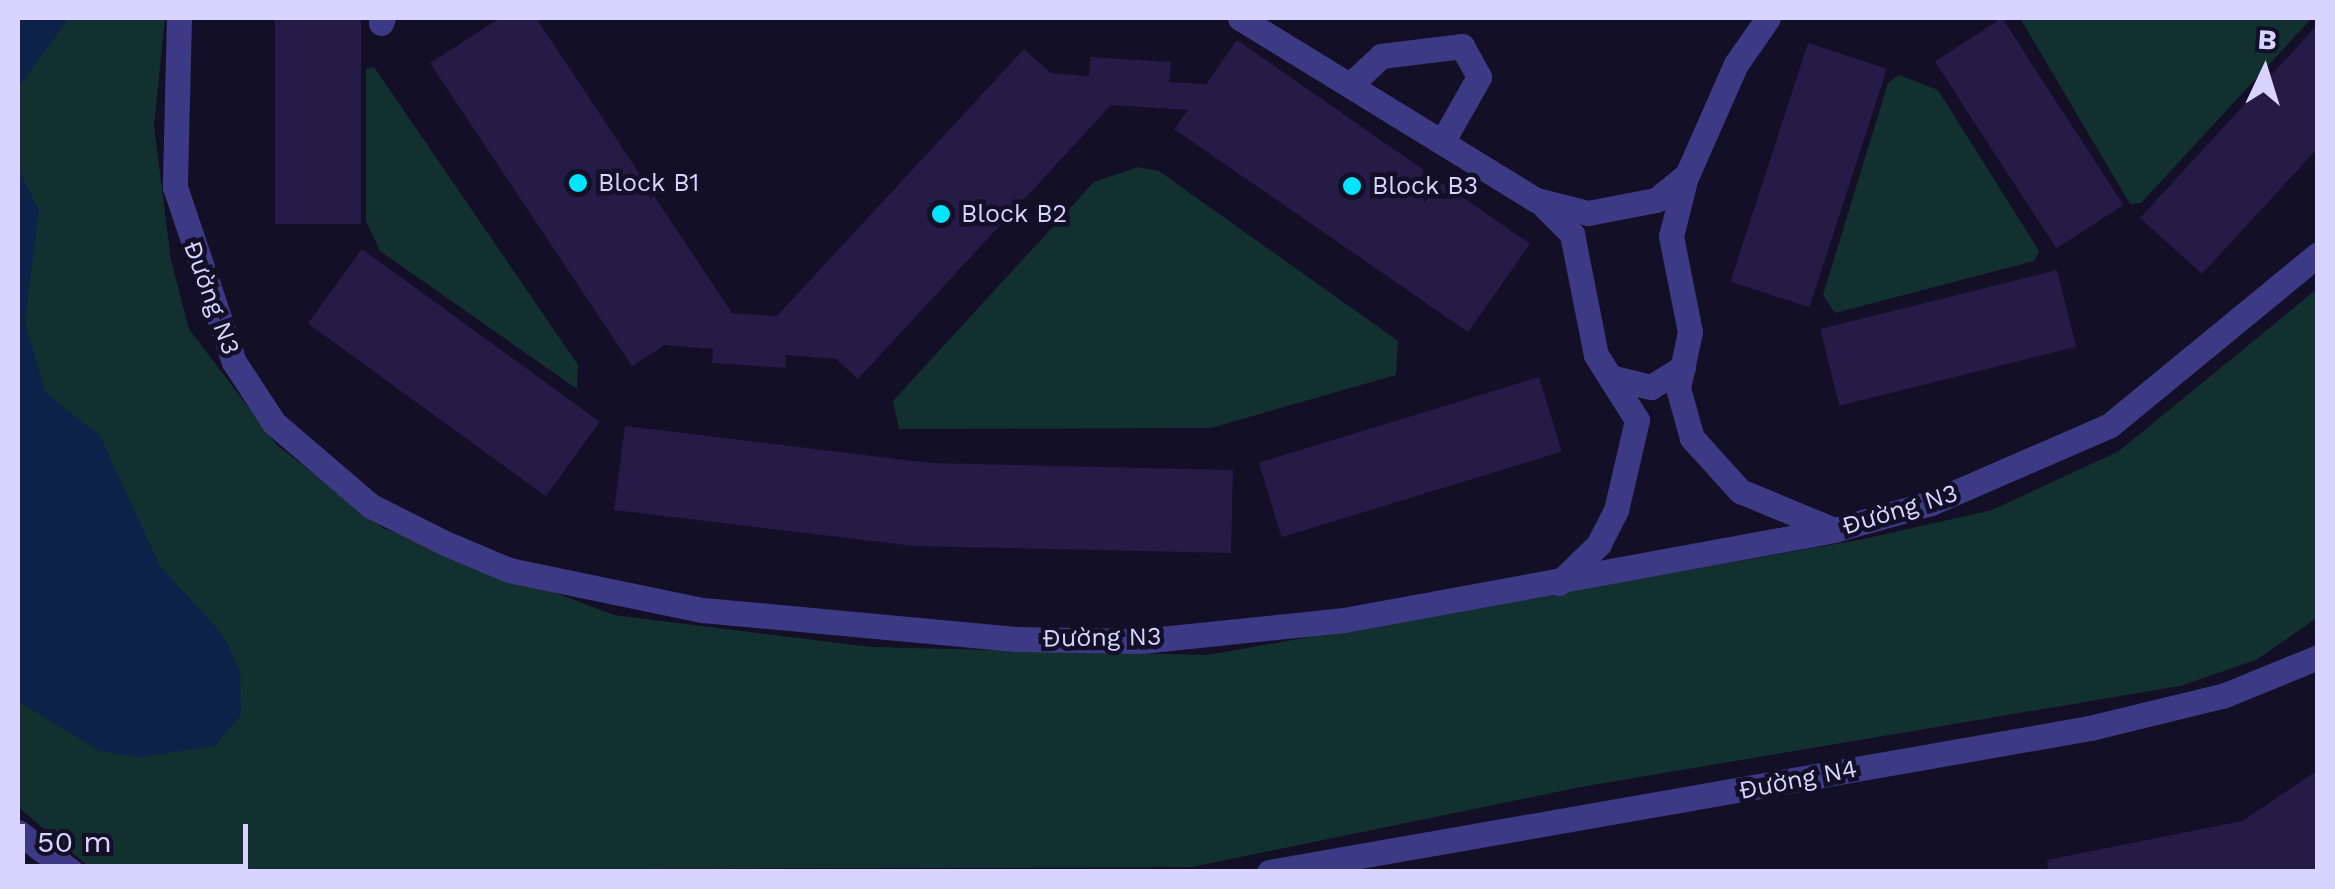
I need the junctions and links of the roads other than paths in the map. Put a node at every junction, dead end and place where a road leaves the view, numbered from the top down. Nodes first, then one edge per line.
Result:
1 (179, 18) edge
2 (1240, 18) edge
3 (1768, 18) edge
4 (1350, 86) junction
5 (1442, 142) junction
6 (1687, 175) junction
7 (1536, 200) junction
8 (1636, 208) junction
9 (1594, 213) junction
10 (1671, 236) junction
11 (1575, 243) junction
12 (2318, 254) edge
13 (1683, 367) junction
14 (1614, 378) junction
15 (1834, 530) junction
16 (1557, 584) junction
17 (2318, 657) edge
18 (18, 832) edge
19 (72, 872) edge
20 (1269, 872) edge

1 - 16 street, Đường N3
2 - 4 street
3 - 6 street
4 - 5 street
4 - 5 street
5 - 7 street
6 - 8 street
6 - 10 street
7 - 9 street
7 - 11 street
8 - 9 street
8 - 10 street
9 - 11 street
10 - 13 street
11 - 14 street
12 - 15 street, Đường N3
13 - 14 street
13 - 15 street
14 - 16 street
15 - 16 street, Đường N3
17 - 20 street, Đường N4
18 - 19 street

